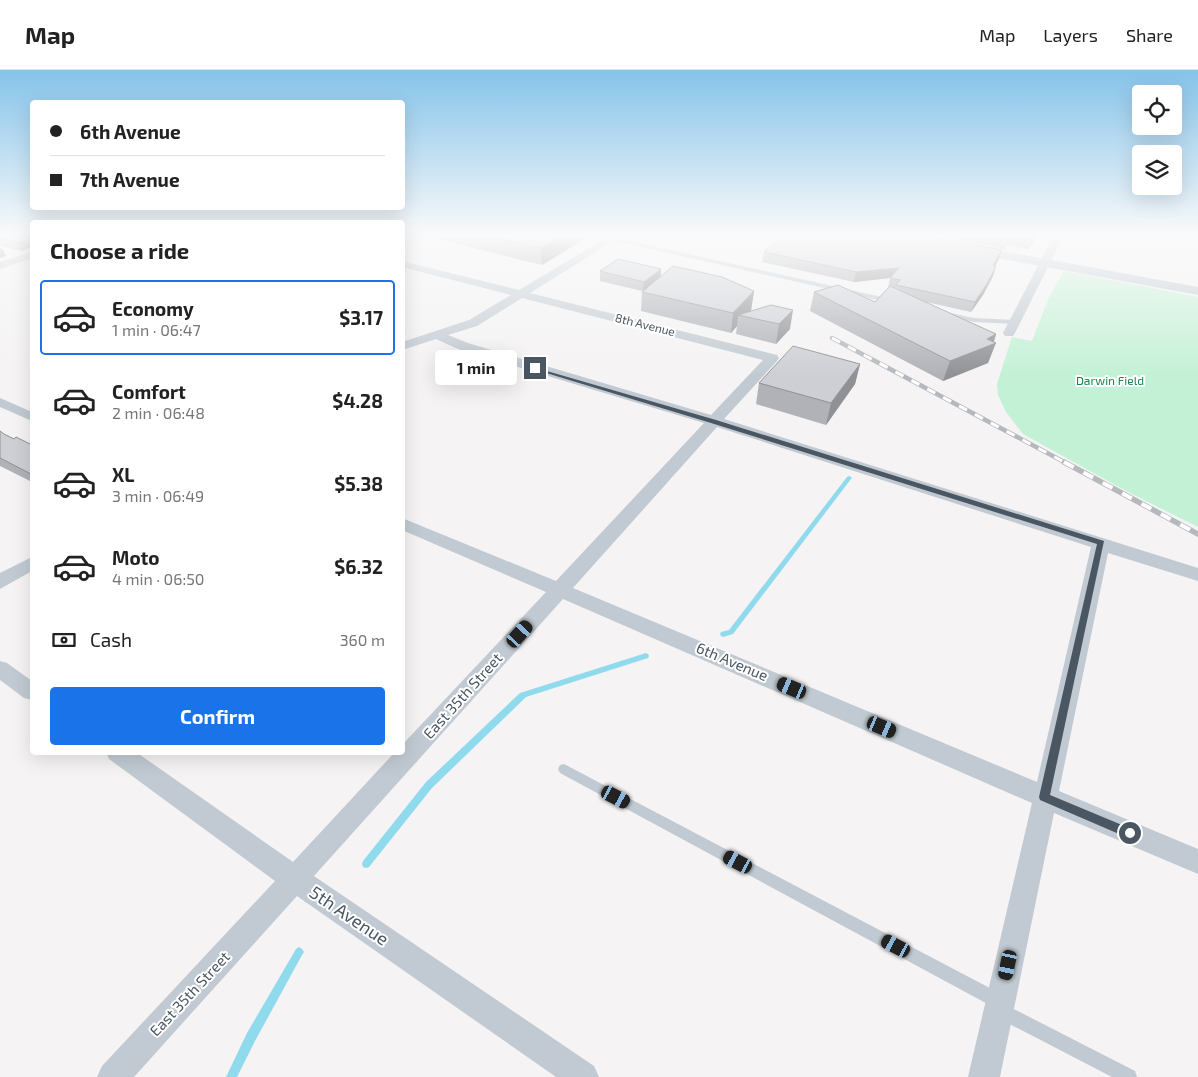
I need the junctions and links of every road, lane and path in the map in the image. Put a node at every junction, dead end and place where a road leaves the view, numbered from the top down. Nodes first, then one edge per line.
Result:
1 (474, 282) edge
2 (542, 282) edge
3 (807, 282) edge
4 (1035, 282) edge
5 (1149, 282) edge
6 (1198, 291) edge
7 (522, 294) junction
8 (897, 303) edge
9 (936, 311) edge
10 (1012, 328) joint
11 (435, 334) junction
12 (405, 345) edge
13 (772, 358) joint
14 (0, 402) edge
15 (30, 416) edge
16 (714, 421) junction
17 (405, 524) edge
18 (1101, 543) junction
19 (30, 564) edge
20 (1198, 575) edge
21 (0, 582) edge
22 (560, 590) junction
23 (0, 669) edge
24 (30, 691) edge
25 (121, 755) edge
26 (564, 769) dead end
27 (1044, 797) junction
28 (1198, 862) edge
29 (295, 879) junction
30 (999, 1006) junction
31 (114, 1077) edge
32 (583, 1077) edge
33 (984, 1077) edge
34 (1129, 1077) edge

1 - 7 street, 8th Avenue
2 - 7 street
3 - 8 lane
4 - 10 street
5 - 6 street
7 - 11 street
7 - 13 street, 8th Avenue
9 - 10 lane
11 - 12 street
11 - 16 street
13 - 16 street, East 35th Street
14 - 15 street
16 - 18 street
16 - 22 street, East 35th Street
17 - 22 street, 6th Avenue
18 - 20 street
18 - 27 street
19 - 21 street
22 - 27 street, 6th Avenue
22 - 29 street, East 35th Street
23 - 24 street
25 - 29 street, 5th Avenue
26 - 30 lane
27 - 28 street, 6th Avenue
27 - 30 street
29 - 31 street, East 35th Street
29 - 32 street, 5th Avenue
30 - 33 street
30 - 34 lane

